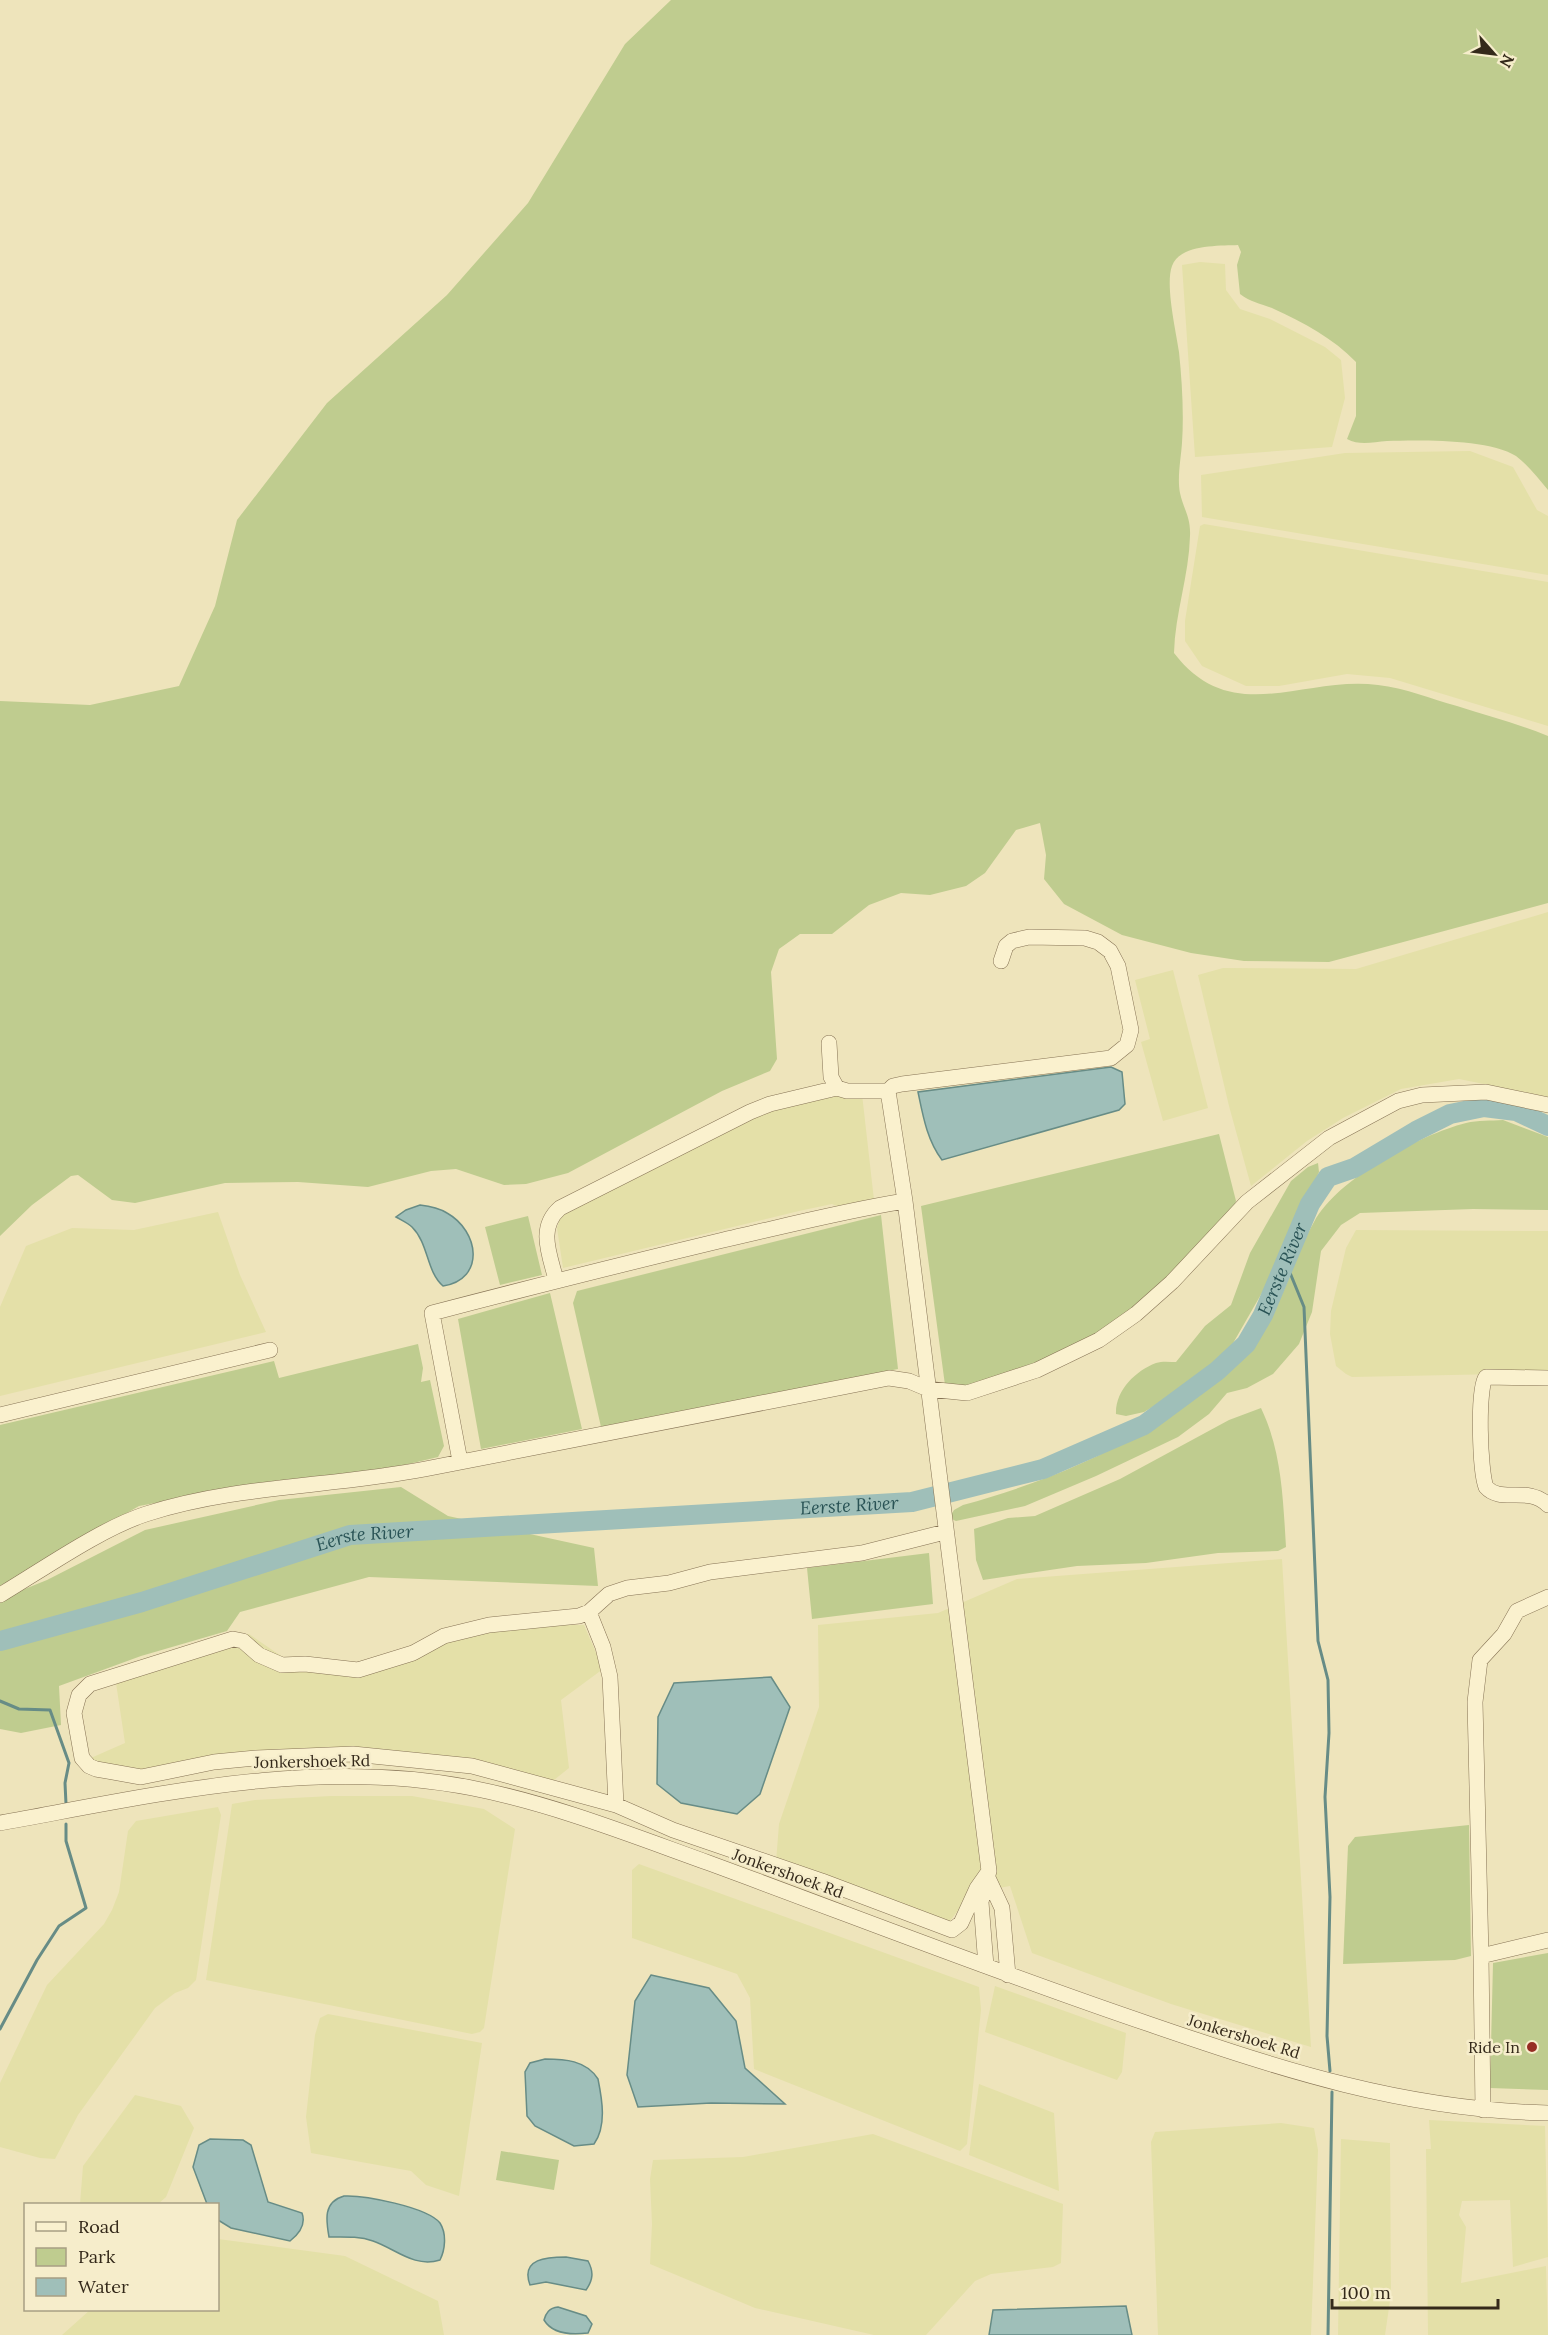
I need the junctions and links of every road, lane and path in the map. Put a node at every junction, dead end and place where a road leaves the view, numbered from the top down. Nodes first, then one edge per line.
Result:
1 (1001, 961) dead end
2 (829, 1043) dead end
3 (837, 1088) junction
4 (888, 1091) junction
5 (1548, 1105) edge
6 (905, 1201) junction
7 (556, 1280) junction
8 (270, 1350) dead end
9 (1548, 1378) edge
10 (928, 1389) junction
11 (0, 1414) edge
12 (460, 1461) junction
13 (1548, 1505) edge
14 (945, 1532) junction
15 (0, 1595) edge
16 (1548, 1597) edge
17 (588, 1612) junction
18 (616, 1805) junction
19 (0, 1823) edge
20 (989, 1874) junction
21 (1548, 1940) edge
22 (1481, 1956) junction
23 (986, 1966) junction
24 (1008, 1975) junction
25 (1483, 2110) junction
26 (1548, 2113) edge

1 - 4 street
2 - 3 street
3 - 4 street
3 - 7 street
4 - 6 street
5 - 10 street
6 - 7 street
6 - 10 street
7 - 12 street
8 - 11 street
9 - 13 street
10 - 12 street
10 - 14 street
12 - 15 street
14 - 17 street
14 - 20 street
16 - 22 street
17 - 18 street
17 - 18 street
18 - 20 street
19 - 23 street, Jonkershoek Rd
20 - 23 street
20 - 24 street
21 - 22 street
22 - 25 street
23 - 24 street, Jonkershoek Rd
24 - 25 street, Jonkershoek Rd
25 - 26 street, Jonkershoek Rd

